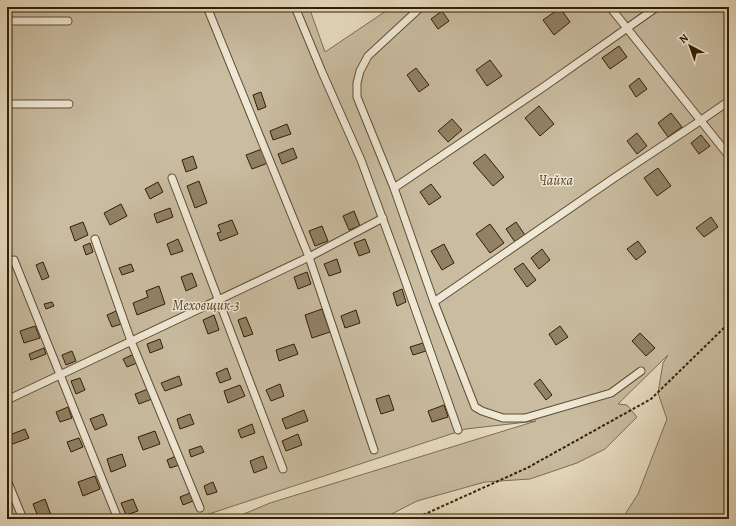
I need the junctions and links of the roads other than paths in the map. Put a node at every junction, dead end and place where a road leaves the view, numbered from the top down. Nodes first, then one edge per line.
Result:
1 (207, 7) edge
2 (295, 7) edge
3 (421, 7) edge
4 (610, 7) edge
5 (657, 7) edge
6 (7, 21) edge
7 (68, 21) dead end
8 (626, 28) junction
9 (729, 101) edge
10 (7, 104) edge
11 (69, 104) dead end
12 (700, 121) junction
13 (729, 156) edge
14 (172, 178) dead end
15 (394, 188) junction
16 (383, 218) junction
17 (95, 239) dead end
18 (309, 257) junction
19 (14, 260) dead end
20 (218, 299) junction
21 (434, 302) junction
22 (131, 341) junction
23 (641, 371) dead end
24 (60, 375) junction
25 (7, 400) edge
26 (458, 430) dead end
27 (374, 450) dead end
28 (283, 469) dead end
29 (7, 480) edge
30 (200, 508) dead end
31 (23, 519) edge
32 (118, 519) edge

1 - 18 lane
2 - 16 lane
3 - 15 lane
4 - 8 lane
5 - 8 lane
6 - 7 lane
8 - 12 lane
8 - 15 lane
9 - 12 lane
10 - 11 lane
12 - 13 lane
12 - 21 lane
14 - 20 lane
15 - 21 lane
16 - 18 lane
16 - 26 lane
17 - 22 lane
18 - 20 lane
18 - 27 lane
19 - 24 lane
20 - 22 lane
20 - 28 lane
21 - 23 lane
22 - 24 lane
22 - 30 lane
24 - 25 lane
24 - 32 lane
29 - 31 lane

